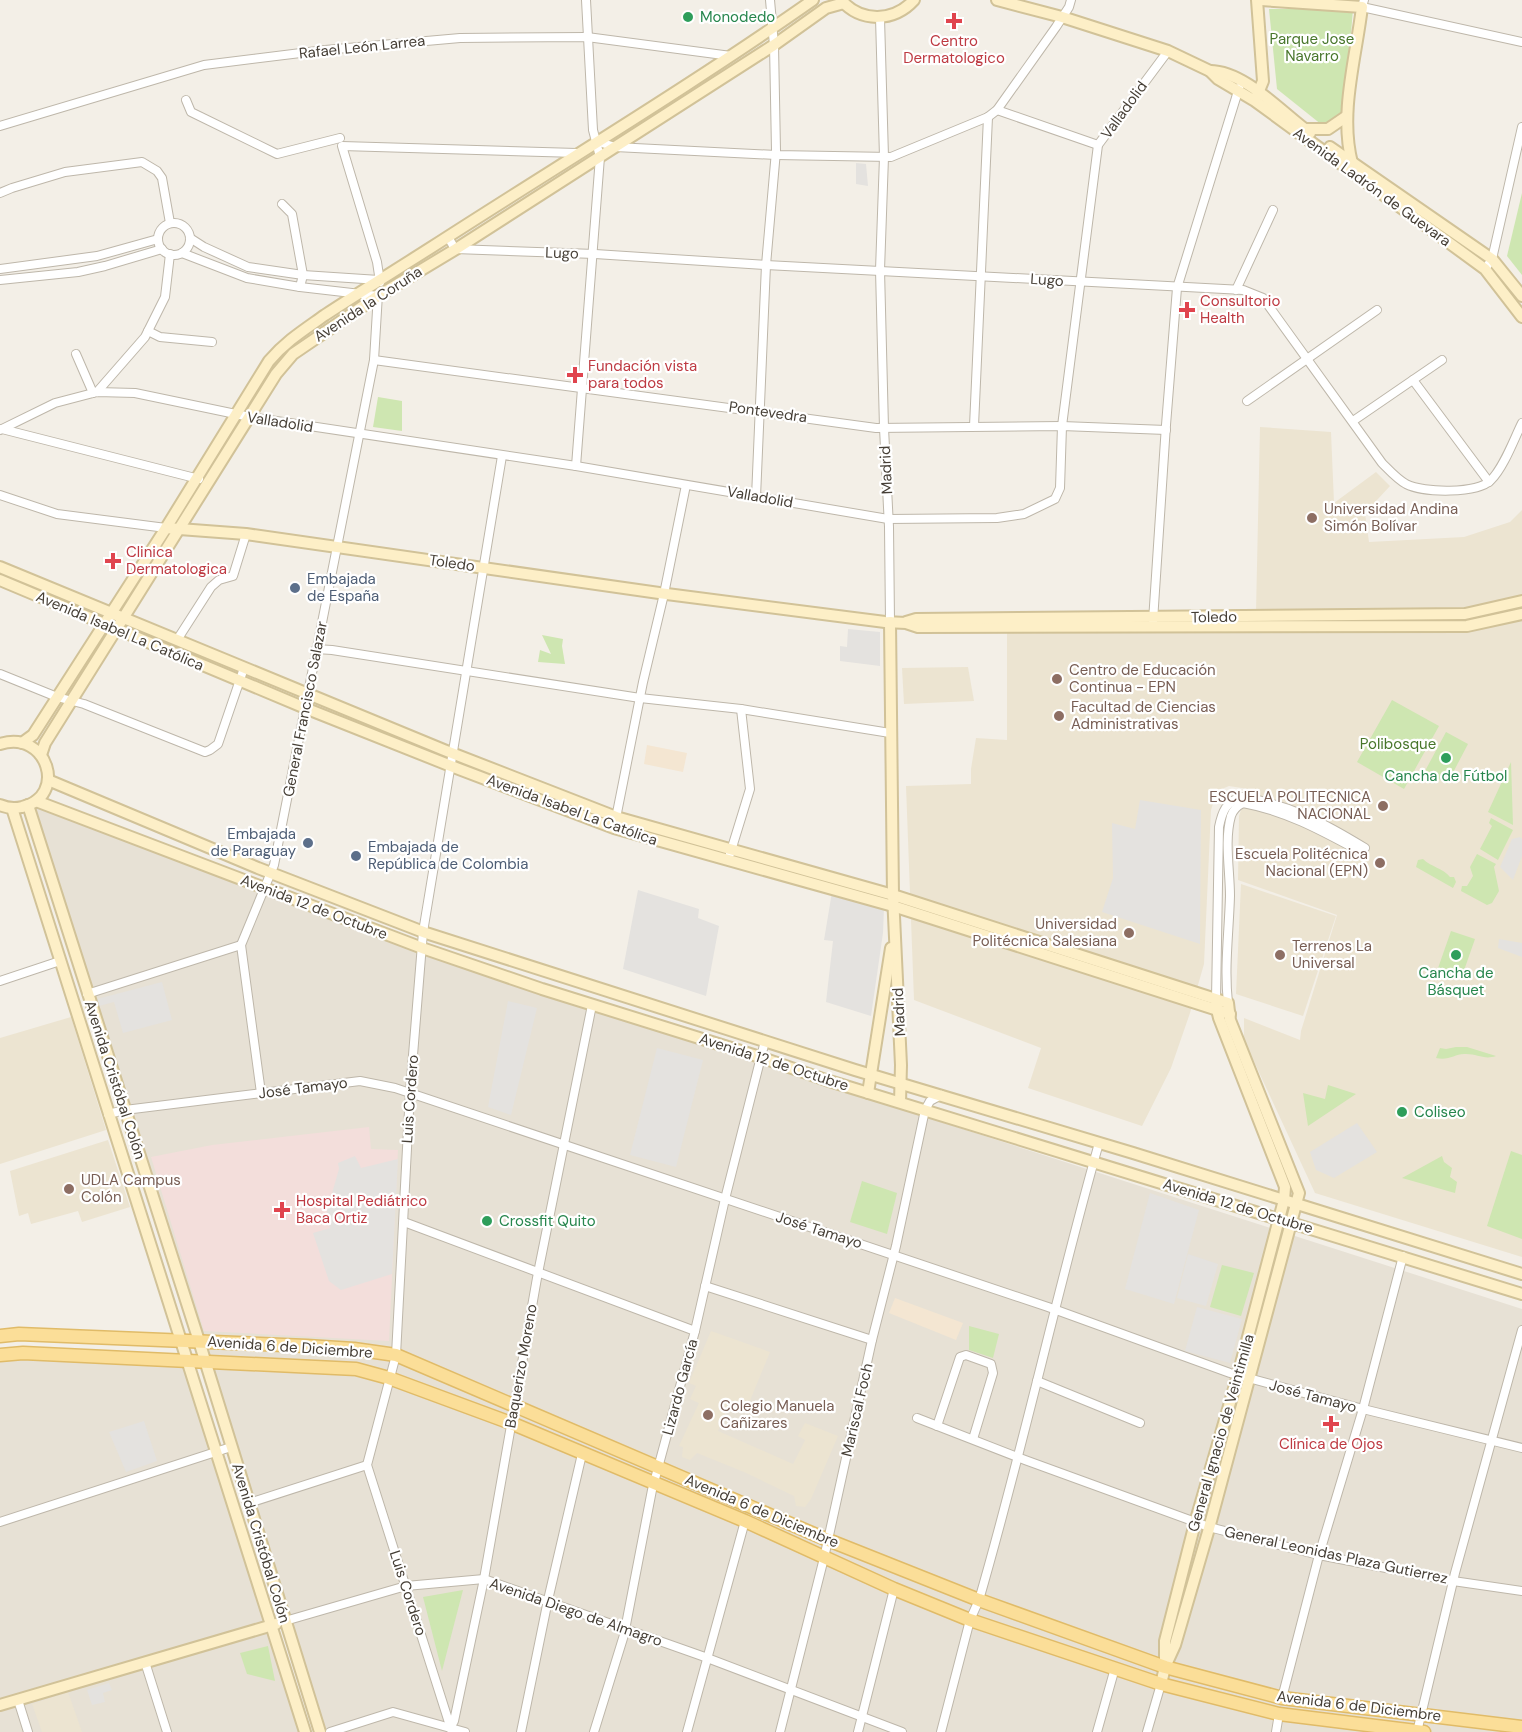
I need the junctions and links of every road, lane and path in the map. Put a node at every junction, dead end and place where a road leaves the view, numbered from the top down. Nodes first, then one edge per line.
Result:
1 (586, 0) edge
2 (770, 0) edge
3 (813, 0) edge
4 (914, 0) edge
5 (997, 0) edge
6 (1071, 0) edge
7 (1259, 0) edge
8 (842, 2) edge
9 (1363, 4) edge
10 (1062, 16) junction
11 (880, 18) junction
12 (772, 29) junction
13 (587, 37) junction
14 (1522, 42) edge
15 (774, 45) junction
16 (1168, 51) junction
17 (733, 56) junction
18 (1240, 86) junction
19 (1257, 97) junction
20 (186, 100) dead end
21 (997, 110) junction
22 (1347, 116) junction
23 (988, 117) junction
24 (1287, 125) junction
25 (0, 126) edge
26 (1522, 128) edge
27 (1304, 129) junction
28 (596, 141) junction
29 (341, 142) junction
30 (1098, 146) junction
31 (612, 147) junction
32 (577, 153) junction
33 (600, 155) junction
34 (776, 155) junction
35 (884, 157) junction
36 (1352, 163) junction
37 (0, 194) edge
38 (282, 204) dead end
39 (1273, 210) dead end
40 (170, 223) junction
41 (448, 237) junction
42 (190, 238) junction
43 (158, 239) junction
44 (162, 249) junction
45 (455, 249) junction
46 (182, 252) junction
47 (170, 254) junction
48 (592, 254) junction
49 (1492, 259) junction
50 (766, 265) junction
51 (0, 269) edge
52 (1485, 269) junction
53 (880, 270) junction
54 (303, 275) junction
55 (982, 276) junction
56 (0, 280) edge
57 (380, 280) junction
58 (1080, 282) junction
59 (300, 287) junction
60 (1177, 288) junction
61 (1236, 290) junction
62 (358, 293) junction
63 (378, 296) junction
64 (1522, 296) edge
65 (1377, 310) dead end
66 (1522, 316) edge
67 (148, 331) junction
68 (212, 342) dead end
69 (76, 354) dead end
70 (1307, 358) junction
71 (374, 360) junction
72 (1443, 360) dead end
73 (1413, 380) junction
74 (583, 387) junction
75 (95, 392) junction
76 (1247, 401) dead end
77 (759, 411) junction
78 (235, 415) junction
79 (249, 417) junction
80 (1353, 421) junction
81 (1522, 423) edge
82 (974, 426) junction
83 (1062, 426) junction
84 (884, 428) junction
85 (1, 429) edge
86 (1166, 430) junction
87 (360, 435) junction
88 (502, 456) junction
89 (576, 466) junction
90 (197, 478) junction
91 (1489, 482) junction
92 (208, 484) junction
93 (686, 485) junction
94 (0, 495) edge
95 (756, 496) junction
96 (888, 519) junction
97 (166, 528) junction
98 (181, 528) junction
99 (246, 534) junction
100 (338, 546) junction
101 (0, 567) edge
102 (483, 567) junction
103 (0, 580) edge
104 (664, 594) junction
105 (1522, 601) edge
106 (111, 613) junction
107 (1522, 614) edge
108 (124, 618) junction
109 (890, 622) junction
110 (1153, 622) junction
111 (104, 624) junction
112 (117, 630) junction
113 (177, 640) junction
114 (316, 649) junction
115 (244, 668) junction
116 (467, 671) junction
117 (0, 674) edge
118 (239, 681) junction
119 (307, 694) junction
120 (57, 697) junction
121 (640, 698) junction
122 (73, 700) junction
123 (304, 707) junction
124 (741, 710) junction
125 (891, 733) junction
126 (22, 743) junction
127 (0, 744) edge
128 (452, 754) junction
129 (41, 755) junction
130 (450, 766) junction
131 (48, 780) junction
132 (32, 803) junction
133 (5, 808) edge
134 (1230, 808) junction
135 (615, 823) junction
136 (1360, 848) dead end
137 (729, 855) junction
138 (272, 874) junction
139 (265, 888) junction
140 (893, 901) junction
141 (894, 922) junction
142 (423, 932) junction
143 (241, 945) junction
144 (422, 947) junction
145 (60, 961) junction
146 (0, 981) edge
147 (87, 993) junction
148 (1216, 1004) junction
149 (592, 1005) junction
150 (1229, 1008) junction
151 (765, 1041) junction
152 (760, 1057) junction
153 (872, 1075) junction
154 (901, 1084) junction
155 (410, 1092) junction
156 (261, 1093) junction
157 (868, 1093) junction
158 (941, 1095) junction
159 (900, 1102) junction
160 (125, 1110) junction
161 (925, 1110) junction
162 (108, 1114) junction
163 (1099, 1143) junction
164 (564, 1144) junction
165 (1094, 1162) junction
166 (725, 1199) junction
167 (1284, 1200) junction
168 (1297, 1204) junction
169 (1279, 1219) junction
170 (404, 1222) junction
171 (1291, 1222) junction
172 (894, 1254) junction
173 (1403, 1256) junction
174 (1475, 1259) junction
175 (1446, 1270) junction
176 (538, 1271) junction
177 (1522, 1274) edge
178 (705, 1286) junction
179 (1522, 1294) edge
180 (1055, 1309) junction
181 (1522, 1330) edge
182 (695, 1331) junction
183 (0, 1336) edge
184 (872, 1340) junction
185 (182, 1341) junction
186 (199, 1341) junction
187 (0, 1355) edge
188 (396, 1355) junction
189 (189, 1361) junction
190 (204, 1362) junction
191 (1243, 1377) junction
192 (389, 1378) junction
193 (1037, 1381) junction
194 (515, 1406) junction
195 (1363, 1409) junction
196 (917, 1418) dead end
197 (1140, 1423) dead end
198 (511, 1424) junction
199 (937, 1425) junction
200 (973, 1440) junction
201 (1492, 1441) junction
202 (231, 1447) junction
203 (1522, 1448) edge
204 (215, 1452) junction
205 (582, 1454) junction
206 (1019, 1458) junction
207 (367, 1465) junction
208 (659, 1466) junction
209 (654, 1484) junction
210 (249, 1503) junction
211 (745, 1521) junction
212 (0, 1522) edge
213 (1195, 1523) junction
214 (1209, 1527) junction
215 (828, 1540) junction
216 (1319, 1555) junction
217 (824, 1558) junction
218 (484, 1579) junction
219 (1453, 1581) junction
220 (406, 1586) junction
221 (894, 1589) junction
222 (1522, 1592) edge
223 (548, 1600) junction
224 (979, 1600) junction
225 (970, 1620) junction
226 (285, 1621) junction
227 (271, 1625) junction
228 (625, 1629) junction
229 (706, 1658) junction
230 (145, 1662) junction
231 (1165, 1667) junction
232 (1115, 1668) junction
233 (1161, 1684) junction
234 (790, 1691) junction
235 (1282, 1698) junction
236 (18, 1700) junction
237 (0, 1705) edge
238 (1279, 1714) junction
239 (1420, 1714) junction
240 (861, 1718) junction
241 (1522, 1727) edge
242 (451, 1730) edge
243 (28, 1732) edge
244 (167, 1732) edge
245 (304, 1732) edge
246 (320, 1732) edge
247 (330, 1732) edge
248 (465, 1732) edge
249 (521, 1732) edge
250 (594, 1732) edge
251 (687, 1732) edge
252 (780, 1732) edge
253 (858, 1732) edge
254 (902, 1732) edge
255 (941, 1732) edge
256 (1097, 1732) edge
257 (1147, 1732) edge
258 (1276, 1732) edge
259 (1420, 1732) edge

1 - 13 street
2 - 12 street
3 - 12 street, Avenida la Coruña
4 - 11 street
5 - 10 street, Avenida Ladrón de Guevara
6 - 10 street
7 - 9 street
7 - 19 street
8 - 11 street
8 - 15 street, Avenida la Coruña
9 - 14 street
9 - 22 street
10 - 16 street, Avenida Ladrón de Guevara
10 - 21 street
11 - 35 street, Madrid
12 - 15 street
12 - 17 street, Avenida la Coruña
13 - 17 street, Rafael León Larrea
13 - 25 street, Rafael León Larrea
13 - 28 street
15 - 31 street, Avenida la Coruña
15 - 34 street
16 - 18 street, Avenida Ladrón de Guevara
16 - 30 street, Valladolid
17 - 28 street, Avenida la Coruña
18 - 19 street, Avenida Ladrón de Guevara
18 - 60 street
19 - 24 street, Avenida Ladrón de Guevara
19 - 27 street, Avenida Ladrón de Guevara
20 - 29 street
21 - 23 street
21 - 30 street
22 - 27 street
22 - 36 street
23 - 35 street
23 - 55 street
24 - 27 street
24 - 52 street, Avenida Ladrón de Guevara
26 - 49 street
27 - 36 street, Avenida Ladrón de Guevara
28 - 31 street
28 - 32 street, Avenida la Coruña
28 - 33 street
29 - 32 street
29 - 57 street, General Francisco Salazar
30 - 58 street, Valladolid
31 - 33 street, Avenida la Coruña
31 - 34 street
32 - 41 street, Avenida la Coruña
33 - 45 street, Avenida la Coruña
33 - 48 street
34 - 35 street
34 - 50 street
35 - 53 street, Madrid
36 - 49 street, Avenida Ladrón de Guevara
37 - 40 street
38 - 54 street
39 - 61 street
40 - 42 street
40 - 43 street
41 - 45 street
41 - 57 street, Avenida la Coruña
42 - 46 street
42 - 54 street
43 - 44 street
43 - 51 street
44 - 47 street
44 - 56 street
45 - 48 street, Lugo
45 - 63 street, Avenida la Coruña
46 - 47 street
46 - 59 street
47 - 67 street
48 - 50 street, Lugo
48 - 74 street
49 - 52 street
49 - 64 street, Avenida Ladrón de Guevara
50 - 53 street, Lugo
50 - 77 street
52 - 66 street, Avenida Ladrón de Guevara
53 - 55 street, Lugo
53 - 84 street, Madrid
54 - 57 street
54 - 59 street
55 - 58 street, Lugo
55 - 82 street
57 - 62 street, Avenida la Coruña
57 - 63 street, General Francisco Salazar
58 - 60 street, Lugo
58 - 83 street, Valladolid
59 - 62 street
60 - 61 street, Lugo
60 - 86 street
61 - 70 street, Lugo
62 - 63 street
62 - 78 street, Avenida la Coruña
63 - 71 street, General Francisco Salazar
63 - 79 street, Avenida la Coruña
65 - 70 street
67 - 68 street
67 - 75 street
69 - 75 street
70 - 76 street
70 - 80 street, Lugo
71 - 74 street, Pontevedra
71 - 87 street, General Francisco Salazar
72 - 73 street
73 - 80 street
73 - 91 street
74 - 77 street, Pontevedra
74 - 89 street
75 - 78 street, Valladolid
75 - 85 street, Valladolid
77 - 84 street, Pontevedra
77 - 95 street
78 - 79 street, Valladolid
78 - 90 street, Avenida la Coruña
79 - 87 street, Valladolid
79 - 92 street, Avenida la Coruña
80 - 91 street, Lugo
81 - 91 street
82 - 83 street, Pontevedra
82 - 84 street, Pontevedra
83 - 86 street, Pontevedra
83 - 96 street, Valladolid
84 - 96 street, Madrid
85 - 90 street
86 - 110 street
87 - 88 street, Valladolid
87 - 100 street, General Francisco Salazar
88 - 89 street, Valladolid
88 - 102 street, Luis Cordero
89 - 93 street, Valladolid
90 - 92 street
90 - 97 street, Avenida la Coruña
92 - 98 street, Avenida la Coruña
93 - 95 street, Valladolid
93 - 104 street
94 - 97 street, Toledo
95 - 96 street, Valladolid
96 - 109 street, Madrid
97 - 98 street, Toledo
97 - 106 street, Avenida la Coruña
98 - 99 street, Toledo
98 - 108 street, Avenida la Coruña
99 - 100 street, Toledo
99 - 113 street
100 - 102 street, Toledo
100 - 114 street, General Francisco Salazar
101 - 106 street, Avenida Isabel La Católica
102 - 104 street, Toledo
102 - 116 street, Luis Cordero
103 - 111 street, Avenida Isabel La Católica
104 - 109 street, Toledo
104 - 121 street
105 - 110 street, Toledo
106 - 108 street, Avenida Isabel La Católica
106 - 111 street, Avenida la Coruña
107 - 110 street, Toledo
108 - 112 street, Avenida la Coruña
108 - 113 street, Avenida Isabel La Católica
109 - 110 street, Toledo
109 - 125 street, Madrid
111 - 112 street, Avenida Isabel La Católica
111 - 120 street, Avenida la Coruña
112 - 118 street, Avenida Isabel La Católica
112 - 122 street, Avenida la Coruña
113 - 115 street, Avenida Isabel La Católica
114 - 116 street
114 - 119 street, General Francisco Salazar
115 - 118 street
115 - 119 street, Avenida Isabel La Católica
116 - 121 street
116 - 128 street, Luis Cordero
117 - 120 street
118 - 122 street
118 - 123 street, Avenida Isabel La Católica
119 - 123 street, General Francisco Salazar
119 - 128 street, Avenida Isabel La Católica
120 - 122 street
120 - 126 street, Avenida la Coruña
121 - 124 street
121 - 135 street
122 - 129 street, Avenida la Coruña
123 - 130 street, Avenida Isabel La Católica
123 - 138 street, General Francisco Salazar
124 - 125 street
124 - 137 street
125 - 140 street, Madrid
126 - 127 street
126 - 129 street
128 - 130 street, Luis Cordero
128 - 135 street, Avenida Isabel La Católica
129 - 131 street
130 - 135 street, Avenida Isabel La Católica
130 - 142 street, Luis Cordero
131 - 132 street
131 - 138 street, Avenida 12 de Octubre
132 - 133 street
132 - 139 street, Avenida 12 de Octubre
132 - 147 street, Avenida Cristóbal Colón
133 - 145 street, Avenida Cristóbal Colón
134 - 136 street
134 - 148 street
134 - 150 street
135 - 137 street, Avenida Isabel La Católica
137 - 140 street, Avenida Isabel La Católica
138 - 139 street, General Francisco Salazar
138 - 142 street, Avenida 12 de Octubre
139 - 143 street, General Francisco Salazar
139 - 144 street, Avenida 12 de Octubre
140 - 141 street, Madrid
140 - 148 street, Avenida Isabel La Católica
141 - 153 street, Madrid
141 - 154 street, Madrid
142 - 144 street, Luis Cordero
142 - 151 street, Avenida 12 de Octubre
143 - 147 street
143 - 156 street
144 - 149 street, Avenida 12 de Octubre
144 - 155 street, Luis Cordero
145 - 146 street
145 - 162 street, Avenida Cristóbal Colón
147 - 160 street, Avenida Cristóbal Colón
148 - 150 street, Avenida Isabel La Católica
148 - 167 street
149 - 152 street, Avenida 12 de Octubre
149 - 164 street, Baquerizo Moreno
150 - 168 street
151 - 152 street, Lizardo García
151 - 153 street, Avenida 12 de Octubre
152 - 157 street, Avenida 12 de Octubre
152 - 166 street, Lizardo García
153 - 154 street, Avenida 12 de Octubre
153 - 157 street, Madrid
154 - 158 street, Avenida 12 de Octubre
154 - 159 street, Madrid
155 - 156 street, José Tamayo
155 - 164 street, José Tamayo
155 - 170 street, Luis Cordero
156 - 160 street, José Tamayo
157 - 159 street, Avenida 12 de Octubre
158 - 161 street
158 - 163 street, Avenida 12 de Octubre
159 - 161 street, Avenida 12 de Octubre
160 - 162 street, José Tamayo
160 - 186 street, Avenida Cristóbal Colón
161 - 165 street, Avenida 12 de Octubre
161 - 172 street, Mariscal Foch
162 - 185 street, Avenida Cristóbal Colón
163 - 165 street
163 - 167 street, Avenida 12 de Octubre
164 - 166 street, José Tamayo
164 - 176 street, Baquerizo Moreno
165 - 169 street, Avenida 12 de Octubre
165 - 180 street
166 - 172 street, José Tamayo
166 - 178 street, Lizardo García
167 - 168 street, Avenida 12 de Octubre
167 - 169 street, General Ignacio de Veintimilla
168 - 171 street, General Ignacio de Veintimilla
168 - 174 street, Avenida 12 de Octubre
169 - 171 street, Avenida 12 de Octubre
169 - 191 street, General Ignacio de Veintimilla
170 - 176 street
170 - 188 street, Luis Cordero
171 - 173 street, Avenida 12 de Octubre
171 - 191 street, General Ignacio de Veintimilla
172 - 180 street, José Tamayo
172 - 184 street, Mariscal Foch
173 - 175 street, Avenida 12 de Octubre
173 - 195 street
174 - 175 street
174 - 177 street, Avenida 12 de Octubre
175 - 179 street, Avenida 12 de Octubre
176 - 182 street
176 - 194 street, Baquerizo Moreno
178 - 182 street, Lizardo García
178 - 184 street
180 - 191 street, José Tamayo
180 - 193 street
181 - 201 street
182 - 208 street, Lizardo García
183 - 185 main road, Avenida 6 de Diciembre
184 - 215 street, Mariscal Foch
185 - 186 main road, Avenida 6 de Diciembre
185 - 189 street, Avenida Cristóbal Colón
186 - 188 main road, Avenida 6 de Diciembre
186 - 190 street, Avenida Cristóbal Colón
187 - 189 main road, Avenida 6 de Diciembre
188 - 192 street, Luis Cordero
188 - 194 main road, Avenida 6 de Diciembre
189 - 190 main road, Avenida 6 de Diciembre
189 - 204 street, Avenida Cristóbal Colón
190 - 192 main road, Avenida 6 de Diciembre
190 - 202 street, Avenida Cristóbal Colón
191 - 195 street, José Tamayo
191 - 213 street, General Ignacio de Veintimilla
191 - 214 street, General Ignacio de Veintimilla
192 - 198 main road, Avenida 6 de Diciembre
192 - 207 street, Luis Cordero
193 - 197 street
193 - 206 street
194 - 198 street, Baquerizo Moreno
194 - 208 main road, Avenida 6 de Diciembre
195 - 201 street, José Tamayo
195 - 216 street
196 - 199 street, General Leonidas Plaza Gutierrez
198 - 205 main road, Avenida 6 de Diciembre
198 - 218 street, Baquerizo Moreno
199 - 200 street, General Leonidas Plaza Gutierrez
199 - 200 street
200 - 206 street, General Leonidas Plaza Gutierrez
201 - 203 street, José Tamayo
201 - 219 street
202 - 204 street
202 - 210 street, Avenida Cristóbal Colón
204 - 212 street
204 - 227 street, Avenida Cristóbal Colón
205 - 209 main road, Avenida 6 de Diciembre
205 - 223 street
206 - 213 street, General Leonidas Plaza Gutierrez
206 - 224 street
207 - 210 street
207 - 220 street, Luis Cordero
208 - 209 street, Lizardo García
208 - 215 main road, Avenida 6 de Diciembre
209 - 211 main road, Avenida 6 de Diciembre
209 - 228 street, Lizardo García
210 - 226 street, Avenida Cristóbal Colón
211 - 217 main road, Avenida 6 de Diciembre
211 - 229 street
213 - 214 street, General Leonidas Plaza Gutierrez
213 - 231 street, General Ignacio de Veintimilla
214 - 216 street, General Leonidas Plaza Gutierrez
214 - 231 street, General Ignacio de Veintimilla
215 - 217 street, Mariscal Foch
215 - 224 main road, Avenida 6 de Diciembre
216 - 219 street, General Leonidas Plaza Gutierrez
216 - 235 street
217 - 221 main road, Avenida 6 de Diciembre
217 - 234 street, Mariscal Foch
218 - 220 street, Avenida Diego de Almagro
218 - 223 street, Avenida Diego de Almagro
218 - 242 street, Baquerizo Moreno
219 - 222 street, General Leonidas Plaza Gutierrez
219 - 239 street
220 - 226 street, Avenida Diego de Almagro
220 - 242 street, Luis Cordero
221 - 225 main road, Avenida 6 de Diciembre
221 - 240 street
223 - 228 street, Avenida Diego de Almagro
223 - 249 street
224 - 225 street
224 - 231 main road, Avenida 6 de Diciembre
225 - 232 main road, Avenida 6 de Diciembre
225 - 255 street
226 - 227 street, Avenida Diego de Almagro
226 - 246 street, Avenida Cristóbal Colón
227 - 230 street, Avenida Diego de Almagro
227 - 245 street, Avenida Cristóbal Colón
228 - 229 street, Avenida Diego de Almagro
228 - 250 street, Lizardo García
229 - 234 street, Avenida Diego de Almagro
229 - 251 street
230 - 236 street, Avenida Diego de Almagro
230 - 244 street
231 - 233 street, General Ignacio de Veintimilla
231 - 235 main road, Avenida 6 de Diciembre
232 - 233 main road, Avenida 6 de Diciembre
232 - 256 street
233 - 238 main road, Avenida 6 de Diciembre
233 - 257 street, General Ignacio de Veintimilla
234 - 240 street, Avenida Diego de Almagro
234 - 252 street, Mariscal Foch
235 - 239 main road, Avenida 6 de Diciembre
236 - 237 street, Avenida Diego de Almagro
236 - 243 street
238 - 258 street
238 - 259 main road, Avenida 6 de Diciembre
239 - 241 main road, Avenida 6 de Diciembre
239 - 259 street
240 - 253 street
240 - 254 street, Avenida Diego de Almagro
242 - 247 street
242 - 248 street

